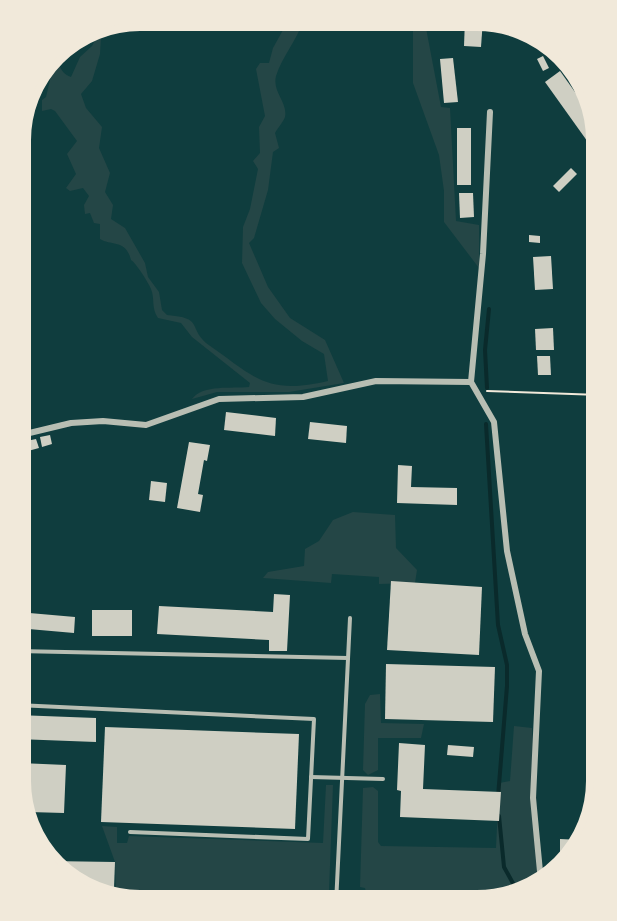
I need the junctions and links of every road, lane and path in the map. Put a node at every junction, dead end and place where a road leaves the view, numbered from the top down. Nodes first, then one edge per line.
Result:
1 (490, 112) dead end
2 (471, 382) junction
3 (477, 390) junction
4 (590, 395) edge
5 (27, 434) edge
6 (350, 618) dead end
7 (27, 651) edge
8 (348, 658) junction
9 (27, 705) edge
10 (311, 777) junction
11 (342, 778) junction
12 (383, 779) dead end
13 (130, 832) dead end
14 (541, 874) edge
15 (336, 894) edge

1 - 2 street
2 - 3 street
2 - 5 street
3 - 4 path
3 - 14 street
6 - 8 lane
7 - 8 lane
8 - 11 lane
9 - 10 lane
10 - 11 lane
10 - 13 lane
11 - 12 lane
11 - 15 lane

